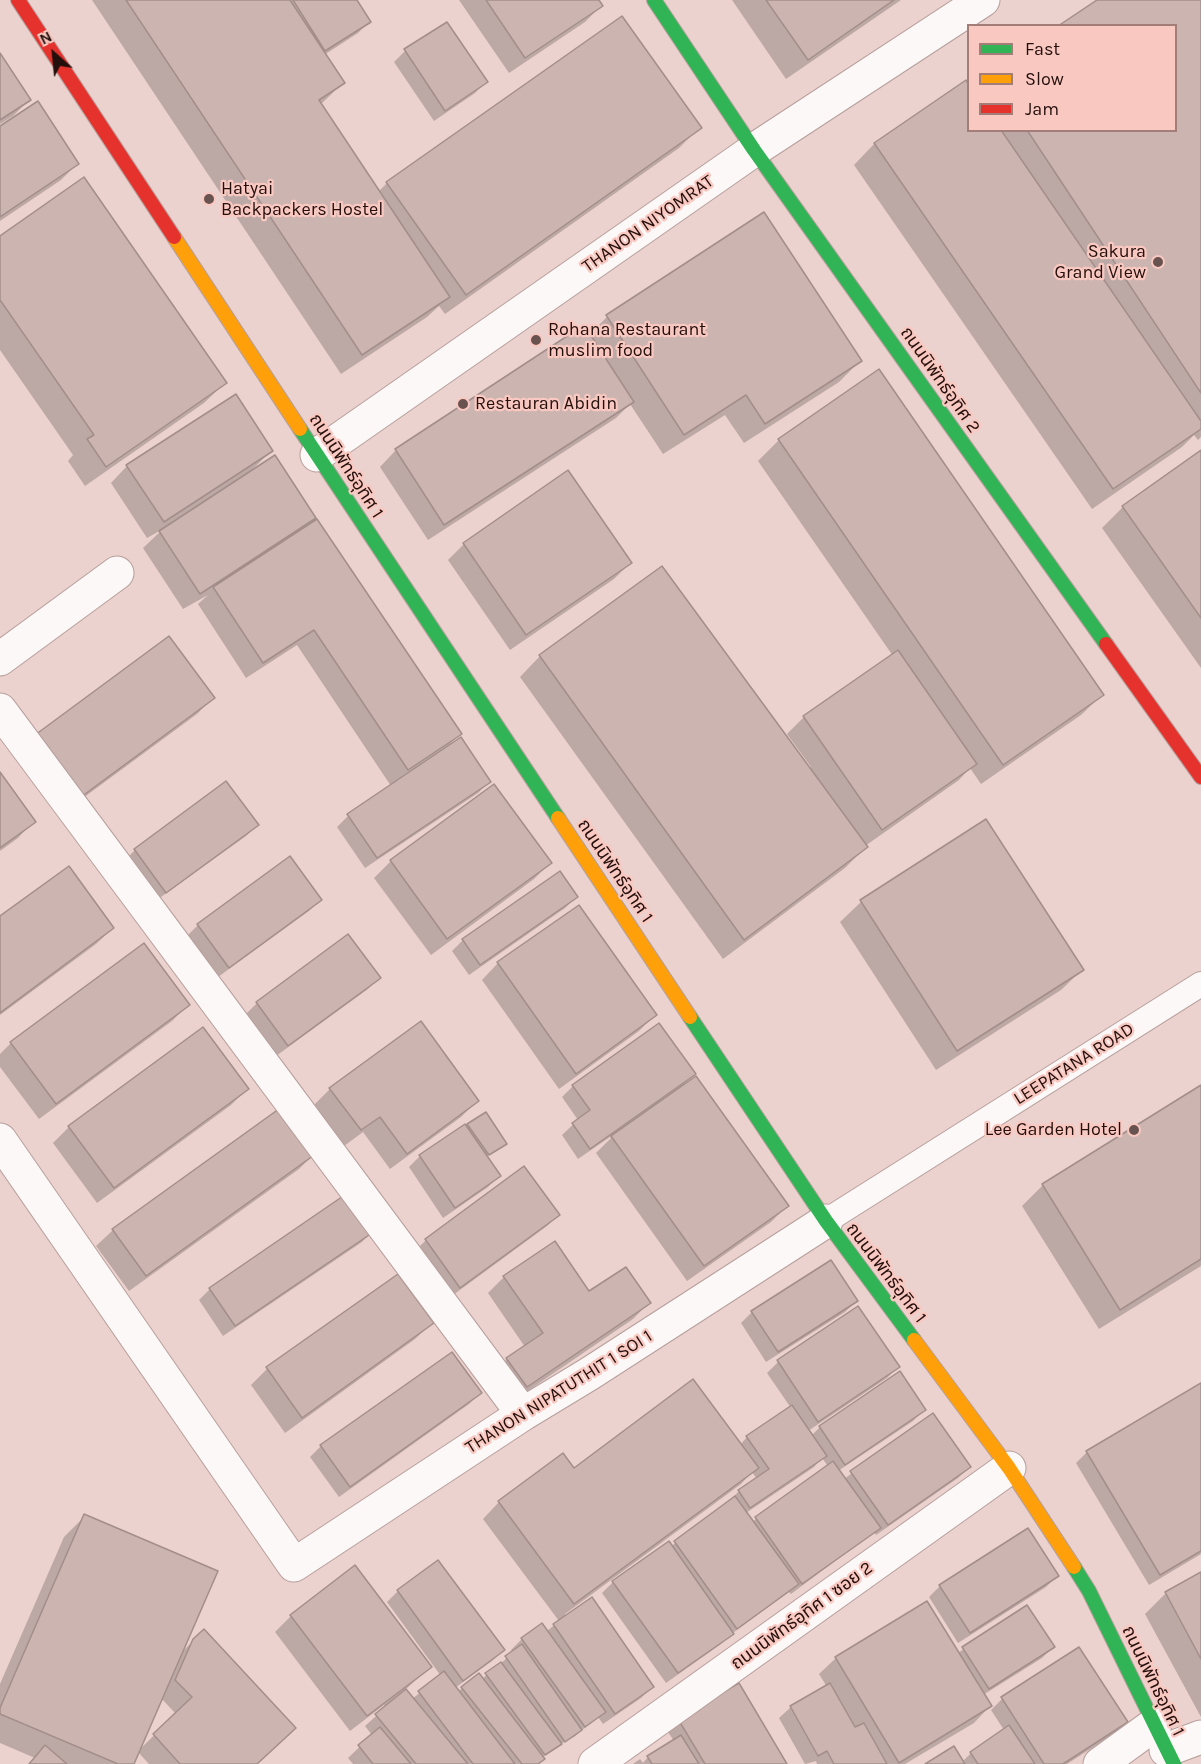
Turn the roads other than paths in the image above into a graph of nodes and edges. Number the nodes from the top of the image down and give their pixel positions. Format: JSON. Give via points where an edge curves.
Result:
{"nodes":[{"id":1,"x":18,"y":0,"type":"edge"},
{"id":2,"x":654,"y":0,"type":"edge"},
{"id":3,"x":983,"y":0,"type":"edge"},
{"id":4,"x":754,"y":150,"type":"junction"},
{"id":5,"x":317,"y":455,"type":"junction"},
{"id":6,"x":117,"y":573,"type":"dead end"},
{"id":7,"x":0,"y":659,"type":"edge"},
{"id":8,"x":0,"y":710,"type":"edge"},
{"id":9,"x":1201,"y":777,"type":"edge"},
{"id":10,"x":1201,"y":984,"type":"edge"},
{"id":11,"x":0,"y":1140,"type":"edge"},
{"id":12,"x":826,"y":1221,"type":"junction"},
{"id":13,"x":523,"y":1414,"type":"junction"},
{"id":14,"x":1009,"y":1468,"type":"junction"},
{"id":15,"x":1201,"y":1737,"type":"edge"},
{"id":16,"x":1165,"y":1746,"type":"edge"},
{"id":17,"x":595,"y":1764,"type":"edge"},
{"id":18,"x":1100,"y":1764,"type":"edge"}],
"edges":[{"from":1,"to":5,"type":"street","name":"ถนนนิพัทธ์อุทิศ 1"},
{"from":2,"to":4,"type":"street","name":"ถนนนิพัทธ์อุทิศ 2"},
{"from":3,"to":4,"type":"street","name":"THANON NIYOMRAT"},
{"from":4,"to":5,"type":"street","name":"THANON NIYOMRAT"},
{"from":4,"to":9,"type":"street","name":"ถนนนิพัทธ์อุทิศ 2"},
{"from":5,"to":12,"type":"street","name":"ถนนนิพัทธ์อุทิศ 1"},
{"from":6,"to":7,"type":"street"},
{"from":8,"to":13,"type":"street"},
{"from":10,"to":12,"type":"lane","name":"LEEPATANA ROAD"},
{"from":11,"to":13,"type":"street","name":"THANON NIPATUTHIT 1 SOI 1","via":[[294,1564]]},
{"from":12,"to":13,"type":"street","name":"THANON NIPATUTHIT 1 SOI 1"},
{"from":12,"to":14,"type":"street","name":"ถนนนิพัทธ์อุทิศ 1"},
{"from":14,"to":16,"type":"street","name":"ถนนนิพัทธ์อุทิศ 1","via":[[1089,1591]]},
{"from":14,"to":17,"type":"street","name":"ถนนนิพัทธ์อุทิศ 1 ซอย 2"},
{"from":15,"to":16,"type":"street"},
{"from":16,"to":18,"type":"street"}]}
